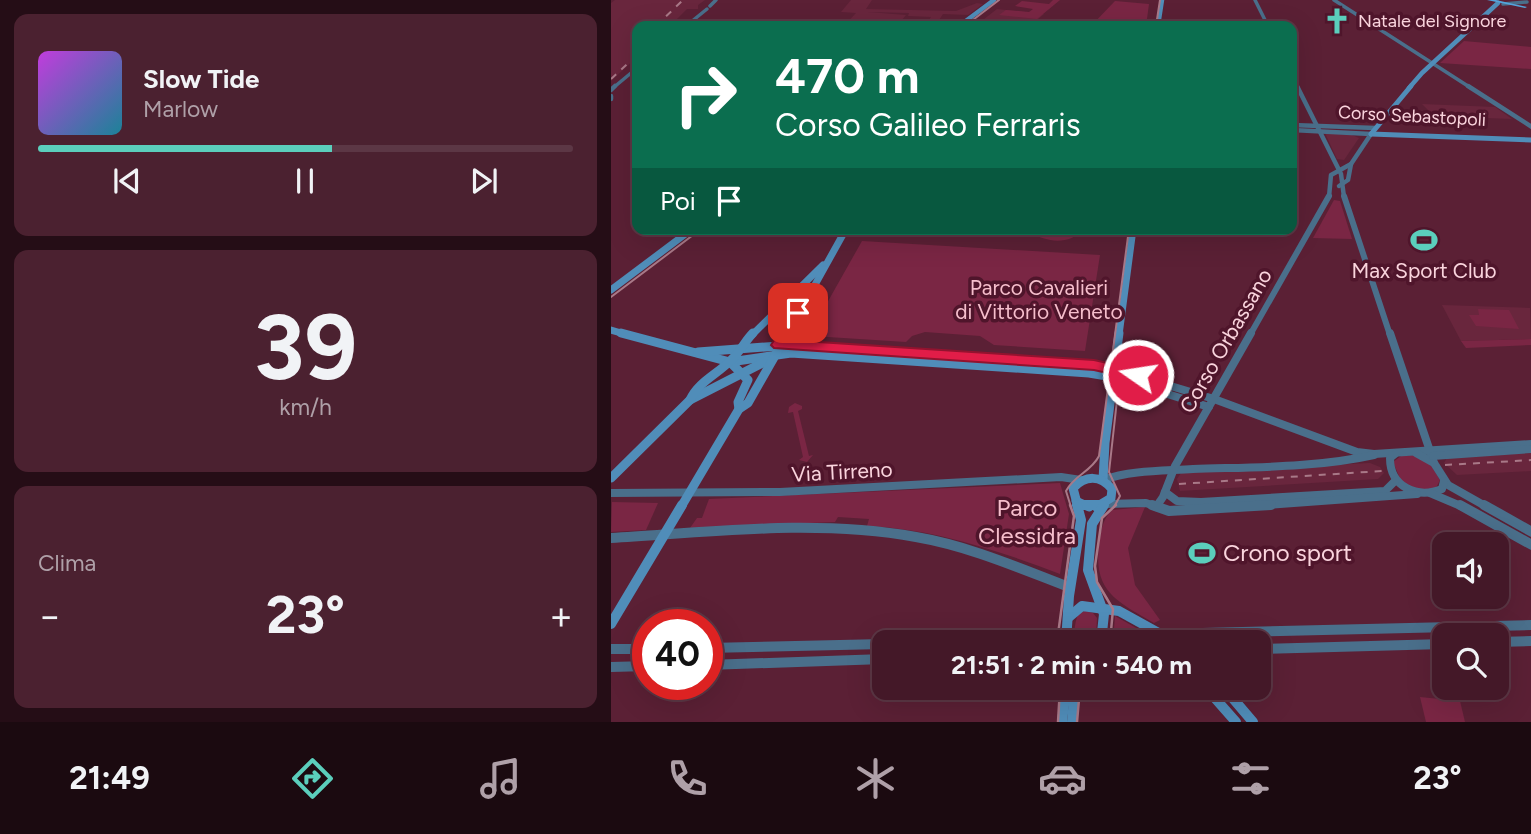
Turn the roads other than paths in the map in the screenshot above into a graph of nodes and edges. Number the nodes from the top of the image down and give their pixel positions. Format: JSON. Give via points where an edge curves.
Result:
{"nodes":[{"id":1,"x":714,"y":0,"type":"edge"},
{"id":2,"x":994,"y":0,"type":"edge"},
{"id":3,"x":1162,"y":0,"type":"edge"},
{"id":4,"x":1255,"y":0,"type":"edge"},
{"id":5,"x":1334,"y":0,"type":"edge"},
{"id":6,"x":1489,"y":0,"type":"edge"},
{"id":7,"x":1509,"y":0,"type":"edge"},
{"id":8,"x":1500,"y":2,"type":"edge"},
{"id":9,"x":1526,"y":3,"type":"edge"},
{"id":10,"x":1518,"y":4,"type":"junction"},
{"id":11,"x":1531,"y":9,"type":"edge"},
{"id":12,"x":690,"y":21,"type":"edge"},
{"id":13,"x":966,"y":21,"type":"edge"},
{"id":14,"x":1159,"y":21,"type":"edge"},
{"id":15,"x":1265,"y":21,"type":"edge"},
{"id":16,"x":1432,"y":63,"type":"junction"},
{"id":17,"x":632,"y":71,"type":"edge"},
{"id":18,"x":1297,"y":87,"type":"edge"},
{"id":19,"x":611,"y":93,"type":"edge"},
{"id":20,"x":1297,"y":126,"type":"edge"},
{"id":21,"x":1531,"y":127,"type":"edge"},
{"id":22,"x":1316,"y":129,"type":"junction"},
{"id":23,"x":1297,"y":130,"type":"edge"},
{"id":24,"x":1358,"y":130,"type":"junction"},
{"id":25,"x":1374,"y":131,"type":"junction"},
{"id":26,"x":1391,"y":132,"type":"junction"},
{"id":27,"x":1531,"y":138,"type":"edge"},
{"id":28,"x":1351,"y":164,"type":"junction"},
{"id":29,"x":1338,"y":170,"type":"junction"},
{"id":30,"x":1338,"y":184,"type":"junction"},
{"id":31,"x":683,"y":235,"type":"edge"},
{"id":32,"x":842,"y":235,"type":"edge"},
{"id":33,"x":1132,"y":235,"type":"edge"},
{"id":34,"x":825,"y":264,"type":"junction"},
{"id":35,"x":611,"y":290,"type":"edge"},
{"id":36,"x":611,"y":330,"type":"edge"},
{"id":37,"x":779,"y":345,"type":"junction"},
{"id":38,"x":740,"y":348,"type":"junction"},
{"id":39,"x":697,"y":352,"type":"junction"},
{"id":40,"x":775,"y":355,"type":"junction"},
{"id":41,"x":730,"y":362,"type":"junction"},
{"id":42,"x":742,"y":372,"type":"junction"},
{"id":43,"x":1114,"y":373,"type":"junction"},
{"id":44,"x":690,"y":400,"type":"junction"},
{"id":45,"x":1211,"y":403,"type":"junction"},
{"id":46,"x":739,"y":409,"type":"junction"},
{"id":47,"x":1425,"y":436,"type":"junction"},
{"id":48,"x":1531,"y":446,"type":"edge"},
{"id":49,"x":1416,"y":451,"type":"junction"},
{"id":50,"x":1399,"y":453,"type":"junction"},
{"id":51,"x":1374,"y":454,"type":"junction"},
{"id":52,"x":1432,"y":456,"type":"junction"},
{"id":53,"x":1104,"y":458,"type":"junction"},
{"id":54,"x":1172,"y":471,"type":"junction"},
{"id":55,"x":611,"y":478,"type":"edge"},
{"id":56,"x":1080,"y":479,"type":"junction"},
{"id":57,"x":1103,"y":480,"type":"junction"},
{"id":58,"x":1396,"y":480,"type":"junction"},
{"id":59,"x":1444,"y":481,"type":"junction"},
{"id":60,"x":611,"y":493,"type":"edge"},
{"id":61,"x":1430,"y":493,"type":"junction"},
{"id":62,"x":688,"y":494,"type":"junction"},
{"id":63,"x":1417,"y":494,"type":"junction"},
{"id":64,"x":1077,"y":501,"type":"junction"},
{"id":65,"x":1158,"y":501,"type":"junction"},
{"id":66,"x":1104,"y":505,"type":"junction"},
{"id":67,"x":1531,"y":532,"type":"edge"},
{"id":68,"x":665,"y":535,"type":"junction"},
{"id":69,"x":611,"y":538,"type":"edge"},
{"id":70,"x":1531,"y":545,"type":"edge"},
{"id":71,"x":1069,"y":587,"type":"junction"},
{"id":72,"x":1094,"y":591,"type":"junction"},
{"id":73,"x":1102,"y":609,"type":"junction"},
{"id":74,"x":1119,"y":611,"type":"junction"},
{"id":75,"x":1068,"y":620,"type":"junction"},
{"id":76,"x":611,"y":624,"type":"edge"},
{"id":77,"x":1531,"y":625,"type":"edge"},
{"id":78,"x":1067,"y":630,"type":"edge"},
{"id":79,"x":1103,"y":630,"type":"edge"},
{"id":80,"x":1155,"y":630,"type":"edge"},
{"id":81,"x":1271,"y":631,"type":"edge"},
{"id":82,"x":1531,"y":641,"type":"edge"},
{"id":83,"x":1509,"y":642,"type":"edge"},
{"id":84,"x":872,"y":643,"type":"edge"},
{"id":85,"x":1432,"y":644,"type":"edge"},
{"id":86,"x":723,"y":648,"type":"edge"},
{"id":87,"x":611,"y":649,"type":"edge"},
{"id":88,"x":632,"y":649,"type":"edge"},
{"id":89,"x":1271,"y":649,"type":"edge"},
{"id":90,"x":872,"y":659,"type":"edge"},
{"id":91,"x":723,"y":664,"type":"edge"},
{"id":92,"x":632,"y":666,"type":"edge"},
{"id":93,"x":611,"y":667,"type":"edge"},
{"id":94,"x":1065,"y":700,"type":"edge"},
{"id":95,"x":1074,"y":700,"type":"edge"},
{"id":96,"x":1216,"y":700,"type":"edge"},
{"id":97,"x":1234,"y":700,"type":"edge"},
{"id":98,"x":1062,"y":722,"type":"edge"},
{"id":99,"x":1072,"y":722,"type":"edge"},
{"id":100,"x":1236,"y":722,"type":"edge"},
{"id":101,"x":1253,"y":722,"type":"edge"}],
"edges":[{"from":1,"to":12,"type":"street"},
{"from":2,"to":13,"type":"main road"},
{"from":3,"to":14,"type":"main road"},
{"from":4,"to":15,"type":"street"},
{"from":5,"to":16,"type":"street"},
{"from":6,"to":8,"type":"main road"},
{"from":7,"to":10,"type":"main road"},
{"from":8,"to":9,"type":"main road"},
{"from":8,"to":10,"type":"street"},
{"from":8,"to":16,"type":"main road"},
{"from":9,"to":10,"type":"main road"},
{"from":9,"to":11,"type":"main road"},
{"from":16,"to":21,"type":"street"},
{"from":16,"to":25,"type":"main road"},
{"from":17,"to":19,"type":"street"},
{"from":18,"to":22,"type":"street"},
{"from":20,"to":22,"type":"street","name":"Corso Sebastopoli"},
{"from":22,"to":23,"type":"street","name":"Corso Sebastopoli"},
{"from":22,"to":24,"type":"street","name":"Corso Sebastopoli"},
{"from":22,"to":29,"type":"street"},
{"from":24,"to":25,"type":"street"},
{"from":24,"to":25,"type":"street","name":"Corso Sebastopoli"},
{"from":25,"to":26,"type":"main road","name":"Corso Sebastopoli"},
{"from":25,"to":26,"type":"main road"},
{"from":25,"to":28,"type":"street"},
{"from":26,"to":27,"type":"main road","name":"Corso Sebastopoli"},
{"from":28,"to":29,"type":"street"},
{"from":28,"to":30,"type":"street","via":[[1348,179]]},
{"from":29,"to":30,"type":"street"},
{"from":29,"to":30,"type":"street","via":[[1331,175]]},
{"from":30,"to":45,"type":"street","name":"Corso Orbassano"},
{"from":30,"to":47,"type":"street"},
{"from":31,"to":35,"type":"main road"},
{"from":32,"to":34,"type":"main road"},
{"from":33,"to":43,"type":"main road"},
{"from":34,"to":37,"type":"main road"},
{"from":34,"to":38,"type":"main road"},
{"from":36,"to":39,"type":"main road"},
{"from":37,"to":38,"type":"main road"},
{"from":37,"to":40,"type":"main road"},
{"from":37,"to":43,"type":"main road","via":[[1044,361]]},
{"from":38,"to":39,"type":"main road"},
{"from":38,"to":41,"type":"main road"},
{"from":39,"to":41,"type":"main road"},
{"from":40,"to":41,"type":"main road"},
{"from":40,"to":42,"type":"main road"},
{"from":40,"to":43,"type":"main road","via":[[791,352]]},
{"from":40,"to":46,"type":"main road","via":[[748,403]]},
{"from":41,"to":42,"type":"main road"},
{"from":41,"to":44,"type":"main road"},
{"from":42,"to":44,"type":"main road"},
{"from":42,"to":46,"type":"main road","via":[[748,382]]},
{"from":43,"to":45,"type":"street"},
{"from":43,"to":53,"type":"main road"},
{"from":44,"to":55,"type":"main road"},
{"from":45,"to":51,"type":"street"},
{"from":45,"to":54,"type":"street","name":"Corso Orbassano"},
{"from":46,"to":62,"type":"main road"},
{"from":47,"to":49,"type":"street"},
{"from":47,"to":52,"type":"street"},
{"from":48,"to":52,"type":"street"},
{"from":49,"to":50,"type":"street"},
{"from":49,"to":52,"type":"street"},
{"from":49,"to":52,"type":"street"},
{"from":50,"to":51,"type":"street"},
{"from":50,"to":58,"type":"street","via":[[1389,460]]},
{"from":51,"to":54,"type":"street","via":[[1337,463]]},
{"from":52,"to":59,"type":"street"},
{"from":53,"to":56,"type":"main road","via":[[1096,470]]},
{"from":53,"to":57,"type":"main road"},
{"from":54,"to":57,"type":"street"},
{"from":54,"to":65,"type":"street","name":"Corso Orbassano"},
{"from":56,"to":57,"type":"main road"},
{"from":56,"to":62,"type":"street","name":"Via Tirreno"},
{"from":56,"to":64,"type":"main road","via":[[1073,492]]},
{"from":57,"to":66,"type":"main road","via":[[1112,492]]},
{"from":58,"to":63,"type":"street"},
{"from":58,"to":65,"type":"street","via":[[1385,491]]},
{"from":59,"to":61,"type":"street","via":[[1442,489]]},
{"from":59,"to":67,"type":"street"},
{"from":60,"to":62,"type":"street","name":"Via Tirreno"},
{"from":61,"to":63,"type":"street"},
{"from":61,"to":70,"type":"street"},
{"from":62,"to":68,"type":"main road"},
{"from":63,"to":65,"type":"street","via":[[1169,511]]},
{"from":64,"to":66,"type":"main road","via":[[1088,507]]},
{"from":64,"to":71,"type":"main road","via":[[1081,518]]},
{"from":65,"to":66,"type":"street"},
{"from":66,"to":72,"type":"main road","via":[[1092,524],[1088,574]]},
{"from":68,"to":69,"type":"street"},
{"from":68,"to":71,"type":"street","via":[[814,527],[895,533],[974,551]]},
{"from":68,"to":76,"type":"main road"},
{"from":71,"to":75,"type":"main road"},
{"from":72,"to":73,"type":"main road"},
{"from":72,"to":74,"type":"main road"},
{"from":73,"to":74,"type":"main road"},
{"from":73,"to":75,"type":"main road","via":[[1082,606]]},
{"from":73,"to":79,"type":"main road"},
{"from":74,"to":80,"type":"main road"},
{"from":75,"to":78,"type":"main road"},
{"from":77,"to":81,"type":"street"},
{"from":82,"to":83,"type":"street"},
{"from":84,"to":86,"type":"street"},
{"from":85,"to":89,"type":"street"},
{"from":87,"to":88,"type":"street"},
{"from":90,"to":91,"type":"street"},
{"from":92,"to":93,"type":"street"},
{"from":94,"to":98,"type":"main road"},
{"from":95,"to":99,"type":"main road"},
{"from":96,"to":100,"type":"main road"},
{"from":97,"to":101,"type":"main road"}]}
